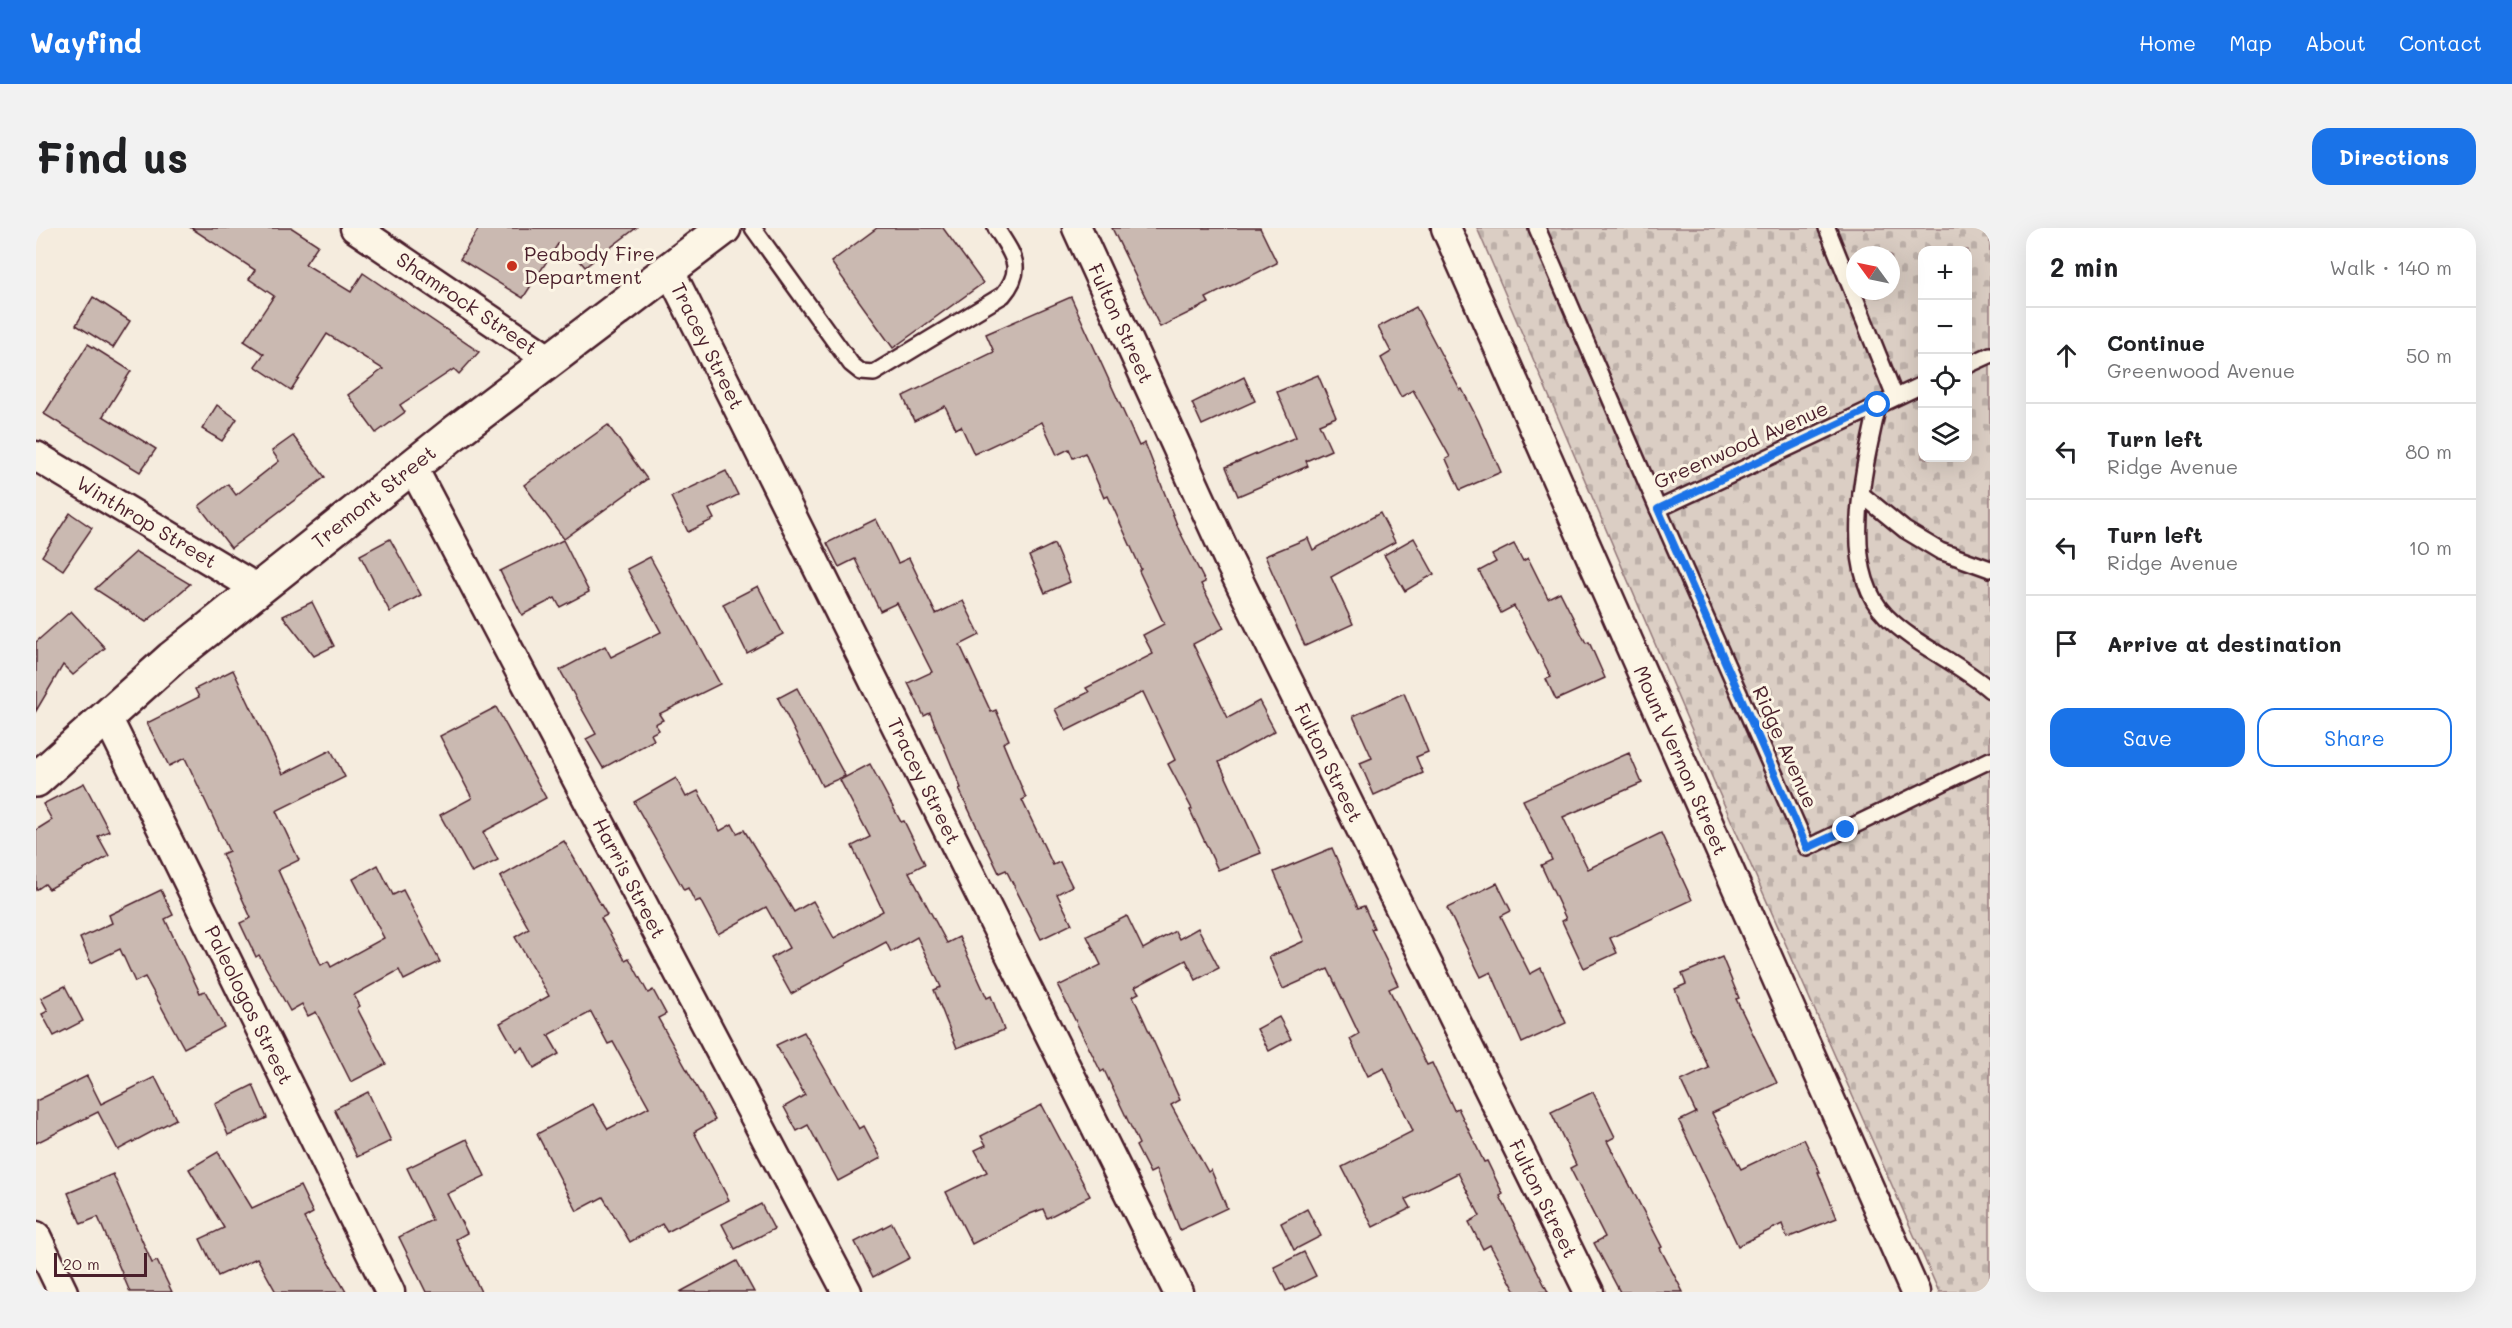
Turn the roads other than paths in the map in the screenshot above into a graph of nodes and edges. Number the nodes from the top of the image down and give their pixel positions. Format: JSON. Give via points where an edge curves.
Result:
{"nodes":[{"id":1,"x":355,"y":228,"type":"edge"},
{"id":2,"x":724,"y":228,"type":"edge"},
{"id":3,"x":753,"y":228,"type":"edge"},
{"id":4,"x":996,"y":228,"type":"edge"},
{"id":5,"x":1077,"y":228,"type":"edge"},
{"id":6,"x":1446,"y":228,"type":"edge"},
{"id":7,"x":1537,"y":228,"type":"edge"},
{"id":8,"x":1827,"y":228,"type":"edge"},
{"id":9,"x":669,"y":269,"type":"junction"},
{"id":10,"x":1990,"y":355,"type":"edge"},
{"id":11,"x":550,"y":360,"type":"junction"},
{"id":12,"x":1972,"y":363,"type":"edge"},
{"id":13,"x":1918,"y":387,"type":"edge"},
{"id":14,"x":1895,"y":397,"type":"junction"},
{"id":15,"x":1878,"y":405,"type":"junction"},
{"id":16,"x":36,"y":456,"type":"edge"},
{"id":17,"x":412,"y":466,"type":"junction"},
{"id":18,"x":1861,"y":494,"type":"junction"},
{"id":19,"x":1658,"y":509,"type":"junction"},
{"id":20,"x":1990,"y":569,"type":"edge"},
{"id":21,"x":258,"y":589,"type":"junction"},
{"id":22,"x":1990,"y":690,"type":"edge"},
{"id":23,"x":107,"y":717,"type":"junction"},
{"id":24,"x":1990,"y":760,"type":"edge"},
{"id":25,"x":36,"y":780,"type":"edge"},
{"id":26,"x":36,"y":1236,"type":"edge"},
{"id":27,"x":63,"y":1292,"type":"edge"},
{"id":28,"x":390,"y":1292,"type":"edge"},
{"id":29,"x":847,"y":1292,"type":"edge"},
{"id":30,"x":1178,"y":1292,"type":"edge"},
{"id":31,"x":1588,"y":1292,"type":"edge"},
{"id":32,"x":1915,"y":1292,"type":"edge"}],
"edges":[{"from":1,"to":11,"type":"street","name":"Shamrock Street"},
{"from":2,"to":9,"type":"street","name":"Tremont Street"},
{"from":3,"to":4,"type":"lane","via":[[851,364],[861,372],[874,373],[1008,290],[1016,273],[1014,258]]},
{"from":5,"to":31,"type":"street","name":"Fulton Street","via":[[1229,561]]},
{"from":6,"to":32,"type":"street","name":"Mount Vernon Street"},
{"from":7,"to":19,"type":"lane","name":"Greenwood Avenue"},
{"from":8,"to":14,"type":"lane"},
{"from":9,"to":11,"type":"street","name":"Tremont Street"},
{"from":9,"to":30,"type":"street","name":"Tracey Street"},
{"from":10,"to":12,"type":"lane"},
{"from":11,"to":17,"type":"street","name":"Tremont Street"},
{"from":13,"to":14,"type":"lane","name":"Greenwood Avenue"},
{"from":14,"to":15,"type":"lane","name":"Greenwood Avenue"},
{"from":15,"to":18,"type":"lane"},
{"from":15,"to":19,"type":"lane","name":"Greenwood Avenue"},
{"from":16,"to":21,"type":"street","name":"Winthrop Street"},
{"from":17,"to":21,"type":"street","name":"Tremont Street"},
{"from":17,"to":29,"type":"street","name":"Harris Street"},
{"from":18,"to":20,"type":"lane","via":[[1905,530],[1940,550]]},
{"from":18,"to":22,"type":"lane","via":[[1859,540],[1872,598],[1886,616],[1913,638]]},
{"from":19,"to":24,"type":"lane","name":"Ridge Avenue","via":[[1807,848]]},
{"from":21,"to":23,"type":"street","name":"Tremont Street"},
{"from":23,"to":25,"type":"street","name":"Tremont Street"},
{"from":23,"to":28,"type":"street","name":"Paleologos Street"},
{"from":26,"to":27,"type":"street"}]}
